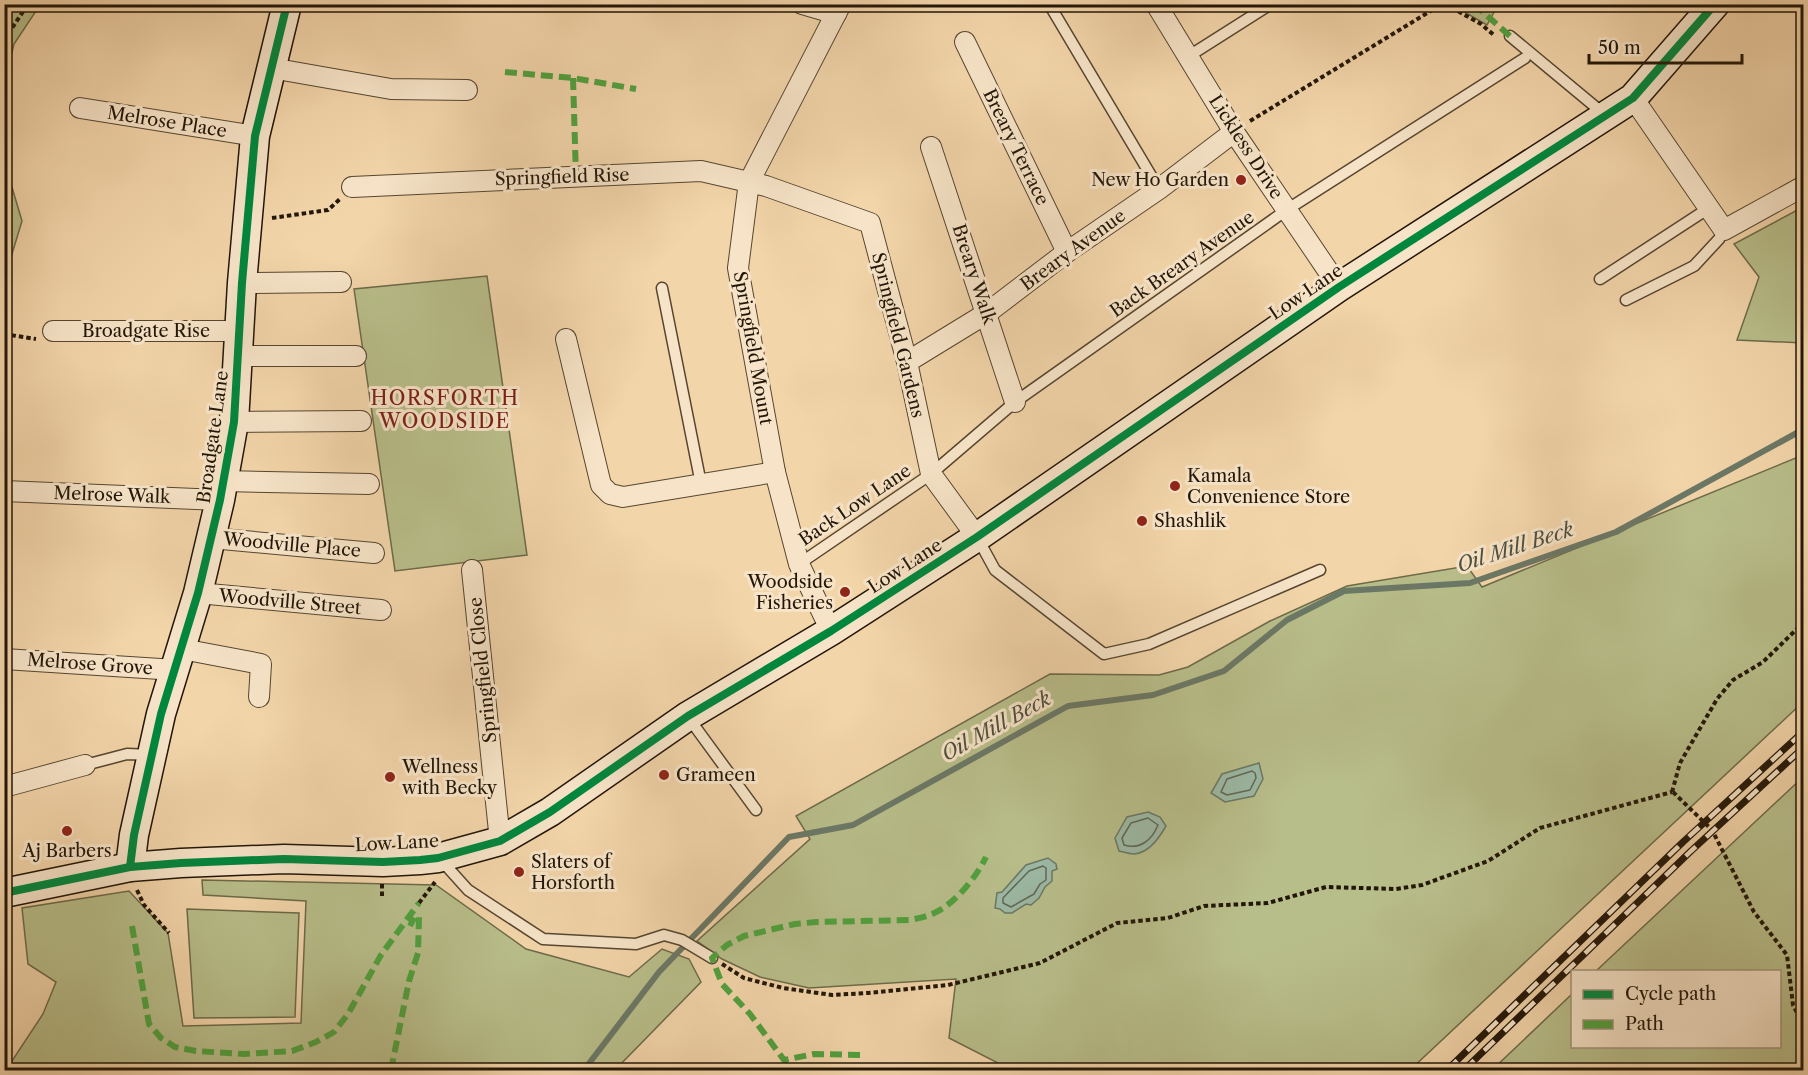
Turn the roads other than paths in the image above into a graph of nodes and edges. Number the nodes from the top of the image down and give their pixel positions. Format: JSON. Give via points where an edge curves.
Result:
{"nodes":[{"id":1,"x":286,"y":4,"type":"edge"},
{"id":2,"x":802,"y":4,"type":"edge"},
{"id":3,"x":1049,"y":4,"type":"edge"},
{"id":4,"x":1156,"y":4,"type":"edge"},
{"id":5,"x":1271,"y":4,"type":"edge"},
{"id":6,"x":1715,"y":4,"type":"edge"},
{"id":7,"x":838,"y":9,"type":"edge"},
{"id":8,"x":1510,"y":36,"type":"dead end"},
{"id":9,"x":964,"y":42,"type":"dead end"},
{"id":10,"x":1189,"y":56,"type":"junction"},
{"id":11,"x":1525,"y":58,"type":"dead end"},
{"id":12,"x":271,"y":68,"type":"junction"},
{"id":13,"x":467,"y":90,"type":"dead end"},
{"id":14,"x":1633,"y":99,"type":"junction"},
{"id":15,"x":80,"y":108,"type":"dead end"},
{"id":16,"x":1607,"y":116,"type":"junction"},
{"id":17,"x":1234,"y":132,"type":"junction"},
{"id":18,"x":255,"y":136,"type":"junction"},
{"id":19,"x":931,"y":147,"type":"dead end"},
{"id":20,"x":749,"y":182,"type":"junction"},
{"id":21,"x":1803,"y":186,"type":"edge"},
{"id":22,"x":352,"y":187,"type":"road end"},
{"id":23,"x":770,"y":188,"type":"joint"},
{"id":24,"x":1158,"y":189,"type":"junction"},
{"id":25,"x":1709,"y":208,"type":"junction"},
{"id":26,"x":1288,"y":209,"type":"junction"},
{"id":27,"x":1724,"y":230,"type":"junction"},
{"id":28,"x":1067,"y":252,"type":"junction"},
{"id":29,"x":1600,"y":279,"type":"dead end"},
{"id":30,"x":341,"y":282,"type":"dead end"},
{"id":31,"x":242,"y":283,"type":"junction"},
{"id":32,"x":1339,"y":287,"type":"junction"},
{"id":33,"x":662,"y":288,"type":"dead end"},
{"id":34,"x":1626,"y":300,"type":"dead end"},
{"id":35,"x":987,"y":313,"type":"junction"},
{"id":36,"x":53,"y":331,"type":"road end"},
{"id":37,"x":566,"y":339,"type":"dead end"},
{"id":38,"x":239,"y":343,"type":"junction"},
{"id":39,"x":356,"y":356,"type":"dead end"},
{"id":40,"x":907,"y":362,"type":"junction"},
{"id":41,"x":1015,"y":402,"type":"junction"},
{"id":42,"x":361,"y":421,"type":"dead end"},
{"id":43,"x":234,"y":422,"type":"junction"},
{"id":44,"x":775,"y":472,"type":"junction"},
{"id":45,"x":931,"y":474,"type":"junction"},
{"id":46,"x":369,"y":484,"type":"dead end"},
{"id":47,"x":701,"y":484,"type":"junction"},
{"id":48,"x":222,"y":490,"type":"junction"},
{"id":49,"x":4,"y":491,"type":"edge"},
{"id":50,"x":976,"y":537,"type":"junction"},
{"id":51,"x":211,"y":538,"type":"junction"},
{"id":52,"x":374,"y":553,"type":"dead end"},
{"id":53,"x":799,"y":564,"type":"junction"},
{"id":54,"x":472,"y":570,"type":"dead end"},
{"id":55,"x":1320,"y":570,"type":"dead end"},
{"id":56,"x":198,"y":593,"type":"junction"},
{"id":57,"x":381,"y":610,"type":"dead end"},
{"id":58,"x":831,"y":631,"type":"junction"},
{"id":59,"x":4,"y":659,"type":"edge"},
{"id":60,"x":179,"y":659,"type":"junction"},
{"id":61,"x":259,"y":697,"type":"dead end"},
{"id":62,"x":688,"y":716,"type":"junction"},
{"id":63,"x":152,"y":755,"type":"junction"},
{"id":64,"x":85,"y":765,"type":"joint"},
{"id":65,"x":4,"y":787,"type":"edge"},
{"id":66,"x":756,"y":810,"type":"dead end"},
{"id":67,"x":500,"y":841,"type":"junction"},
{"id":68,"x":130,"y":867,"type":"junction"},
{"id":69,"x":438,"y":868,"type":"junction"},
{"id":70,"x":4,"y":893,"type":"edge"},
{"id":71,"x":712,"y":958,"type":"road end"}],
"edges":[{"from":1,"to":12,"type":"street","name":"Broadgate Lane"},
{"from":2,"to":7,"type":"street"},
{"from":3,"to":24,"type":"lane"},
{"from":4,"to":10,"type":"street","name":"Lickless Drive"},
{"from":5,"to":10,"type":"lane"},
{"from":6,"to":14,"type":"street","name":"Low Lane"},
{"from":7,"to":20,"type":"street","name":"Springfield Mount"},
{"from":8,"to":16,"type":"lane"},
{"from":9,"to":28,"type":"street","name":"Breary Terrace"},
{"from":10,"to":17,"type":"street","name":"Lickless Drive"},
{"from":11,"to":26,"type":"lane","name":"Back Breary Avenue"},
{"from":12,"to":13,"type":"street","via":[[391,89]]},
{"from":12,"to":18,"type":"street","name":"Broadgate Lane"},
{"from":14,"to":16,"type":"street","name":"Low Lane"},
{"from":14,"to":25,"type":"street"},
{"from":15,"to":18,"type":"street","name":"Melrose Place"},
{"from":16,"to":32,"type":"street","name":"Low Lane"},
{"from":17,"to":24,"type":"street","name":"Breary Avenue"},
{"from":17,"to":26,"type":"street","name":"Lickless Drive"},
{"from":18,"to":31,"type":"street","name":"Broadgate Lane"},
{"from":19,"to":35,"type":"street","name":"Breary Walk"},
{"from":20,"to":22,"type":"street","name":"Springfield Rise","via":[[701,171]]},
{"from":20,"to":23,"type":"street","name":"Springfield Rise"},
{"from":20,"to":44,"type":"street","name":"Springfield Mount","via":[[738,268]]},
{"from":21,"to":27,"type":"street"},
{"from":23,"to":40,"type":"street","name":"Springfield Gardens","via":[[870,223]]},
{"from":24,"to":28,"type":"street","name":"Breary Avenue"},
{"from":25,"to":27,"type":"street"},
{"from":25,"to":29,"type":"lane"},
{"from":26,"to":32,"type":"street","name":"Lickless Drive"},
{"from":26,"to":41,"type":"lane","name":"Back Breary Avenue"},
{"from":27,"to":34,"type":"lane","via":[[1694,266]]},
{"from":28,"to":35,"type":"street","name":"Breary Avenue"},
{"from":30,"to":31,"type":"street"},
{"from":31,"to":38,"type":"street","name":"Broadgate Lane"},
{"from":32,"to":50,"type":"street","name":"Low Lane"},
{"from":33,"to":47,"type":"lane"},
{"from":35,"to":40,"type":"street","name":"Breary Avenue"},
{"from":35,"to":41,"type":"street","name":"Breary Walk"},
{"from":36,"to":38,"type":"street","name":"Broadgate Rise"},
{"from":37,"to":47,"type":"street","via":[[601,485],[610,494],[623,497]]},
{"from":38,"to":39,"type":"street","name":"Broadgate Rise"},
{"from":38,"to":43,"type":"street","name":"Broadgate Lane"},
{"from":40,"to":45,"type":"street","name":"Springfield Gardens"},
{"from":41,"to":45,"type":"lane","name":"Back Breary Avenue"},
{"from":42,"to":43,"type":"street"},
{"from":43,"to":48,"type":"street","name":"Broadgate Lane"},
{"from":44,"to":47,"type":"street"},
{"from":44,"to":53,"type":"street","name":"Springfield Mount"},
{"from":45,"to":50,"type":"street","name":"Springfield Gardens"},
{"from":45,"to":53,"type":"lane","name":"Back Low Lane"},
{"from":46,"to":48,"type":"street","name":"Melrose Walk"},
{"from":48,"to":49,"type":"street","name":"Melrose Walk"},
{"from":48,"to":51,"type":"street","name":"Broadgate Lane"},
{"from":50,"to":55,"type":"lane","via":[[995,570],[1104,654],[1149,644]]},
{"from":50,"to":58,"type":"street","name":"Low Lane"},
{"from":51,"to":52,"type":"street","name":"Woodville Place"},
{"from":51,"to":56,"type":"street","name":"Broadgate Lane"},
{"from":53,"to":58,"type":"street","name":"Springfield Mount"},
{"from":54,"to":67,"type":"street","name":"Springfield Close"},
{"from":56,"to":57,"type":"street","name":"Woodville Street"},
{"from":56,"to":60,"type":"street","name":"Broadgate Lane"},
{"from":58,"to":62,"type":"street","name":"Low Lane"},
{"from":59,"to":60,"type":"street","name":"Melrose Grove"},
{"from":60,"to":61,"type":"street","name":"Melrose Grove","via":[[261,664]]},
{"from":60,"to":63,"type":"street","name":"Broadgate Lane"},
{"from":62,"to":66,"type":"lane"},
{"from":62,"to":67,"type":"street","name":"Low Lane","via":[[550,812]]},
{"from":63,"to":64,"type":"lane","via":[[127,754]]},
{"from":63,"to":68,"type":"street","name":"Broadgate Lane"},
{"from":64,"to":65,"type":"street"},
{"from":67,"to":69,"type":"street","name":"Low Lane"},
{"from":68,"to":69,"type":"street","name":"Low Lane","via":[[284,859],[383,861]]},
{"from":68,"to":70,"type":"street","name":"Low Lane"},
{"from":69,"to":71,"type":"lane","via":[[543,939],[636,944],[664,935],[682,940]]}]}
